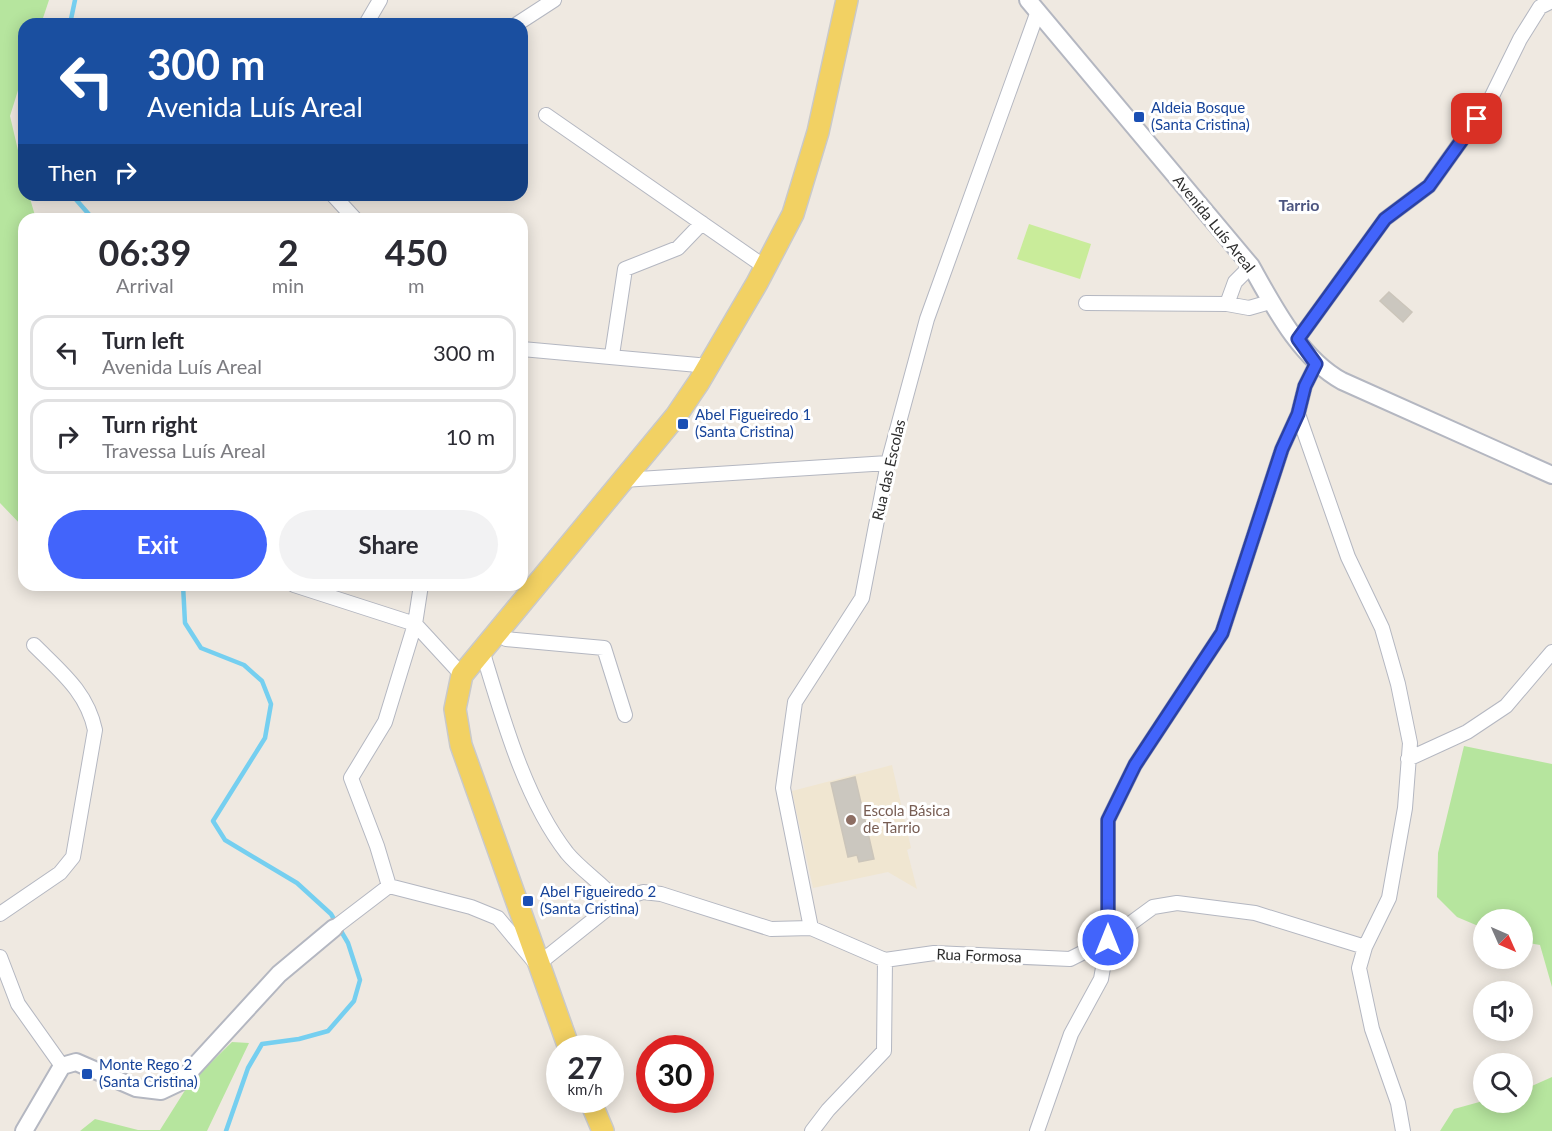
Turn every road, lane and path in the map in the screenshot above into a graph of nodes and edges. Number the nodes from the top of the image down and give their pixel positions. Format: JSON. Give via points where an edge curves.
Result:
{"nodes":[{"id":1,"x":380,"y":0,"type":"edge"},
{"id":2,"x":554,"y":0,"type":"edge"},
{"id":3,"x":847,"y":0,"type":"edge"},
{"id":4,"x":1552,"y":1,"type":"edge"},
{"id":5,"x":1033,"y":6,"type":"edge"},
{"id":6,"x":370,"y":18,"type":"edge"},
{"id":7,"x":526,"y":18,"type":"edge"},
{"id":8,"x":546,"y":115,"type":"dead end"},
{"id":9,"x":338,"y":201,"type":"edge"},
{"id":10,"x":350,"y":213,"type":"edge"},
{"id":11,"x":702,"y":223,"type":"junction"},
{"id":12,"x":1251,"y":266,"type":"junction"},
{"id":13,"x":765,"y":267,"type":"junction"},
{"id":14,"x":1270,"y":302,"type":"junction"},
{"id":15,"x":1086,"y":303,"type":"dead end"},
{"id":16,"x":1227,"y":304,"type":"junction"},
{"id":17,"x":1298,"y":339,"type":"junction"},
{"id":18,"x":528,"y":349,"type":"edge"},
{"id":19,"x":612,"y":356,"type":"junction"},
{"id":20,"x":1316,"y":364,"type":"junction"},
{"id":21,"x":709,"y":366,"type":"junction"},
{"id":22,"x":1298,"y":414,"type":"junction"},
{"id":23,"x":888,"y":463,"type":"junction"},
{"id":24,"x":1552,"y":475,"type":"edge"},
{"id":25,"x":623,"y":480,"type":"junction"},
{"id":26,"x":313,"y":591,"type":"edge"},
{"id":27,"x":421,"y":591,"type":"edge"},
{"id":28,"x":415,"y":624,"type":"junction"},
{"id":29,"x":497,"y":631,"type":"junction"},
{"id":30,"x":34,"y":645,"type":"dead end"},
{"id":31,"x":482,"y":650,"type":"junction"},
{"id":32,"x":1552,"y":652,"type":"edge"},
{"id":33,"x":462,"y":675,"type":"junction"},
{"id":34,"x":625,"y":715,"type":"dead end"},
{"id":35,"x":1408,"y":759,"type":"junction"},
{"id":36,"x":389,"y":886,"type":"junction"},
{"id":37,"x":616,"y":901,"type":"junction"},
{"id":38,"x":0,"y":914,"type":"edge"},
{"id":39,"x":339,"y":924,"type":"joint"},
{"id":40,"x":811,"y":928,"type":"junction"},
{"id":41,"x":1108,"y":940,"type":"junction"},
{"id":42,"x":1365,"y":947,"type":"junction"},
{"id":43,"x":0,"y":957,"type":"edge"},
{"id":44,"x":885,"y":960,"type":"junction"},
{"id":45,"x":537,"y":965,"type":"junction"},
{"id":46,"x":564,"y":1035,"type":"edge"},
{"id":47,"x":62,"y":1066,"type":"junction"},
{"id":48,"x":595,"y":1113,"type":"edge"},
{"id":49,"x":24,"y":1131,"type":"edge"},
{"id":50,"x":603,"y":1131,"type":"edge"},
{"id":51,"x":812,"y":1131,"type":"edge"},
{"id":52,"x":1037,"y":1131,"type":"edge"},
{"id":53,"x":1402,"y":1131,"type":"edge"}],
"edges":[{"from":1,"to":6,"type":"street"},
{"from":2,"to":7,"type":"street"},
{"from":3,"to":13,"type":"main road","via":[[815,142],[793,214]]},
{"from":4,"to":17,"type":"street","via":[[1540,8],[1489,102],[1429,186],[1385,219]]},
{"from":5,"to":12,"type":"street","name":"Avenida Luís Areal"},
{"from":5,"to":23,"type":"street","name":"Rua das Escolas","via":[[927,319]]},
{"from":8,"to":11,"type":"street"},
{"from":9,"to":10,"type":"street"},
{"from":11,"to":13,"type":"street"},
{"from":11,"to":19,"type":"street","via":[[678,248],[624,269]]},
{"from":12,"to":14,"type":"street","name":"Avenida Luís Areal"},
{"from":12,"to":16,"type":"street","via":[[1234,282]]},
{"from":13,"to":21,"type":"main road"},
{"from":14,"to":16,"type":"street","via":[[1249,308]]},
{"from":14,"to":17,"type":"street","name":"Avenida Luís Areal"},
{"from":15,"to":16,"type":"street"},
{"from":17,"to":20,"type":"street","name":"Avenida Luís Areal"},
{"from":18,"to":19,"type":"street"},
{"from":19,"to":21,"type":"street"},
{"from":20,"to":22,"type":"street"},
{"from":20,"to":24,"type":"street","name":"Avenida Luís Areal","via":[[1342,381]]},
{"from":21,"to":25,"type":"main road","via":[[676,416]]},
{"from":22,"to":35,"type":"street","via":[[1348,557],[1382,628],[1410,743]]},
{"from":22,"to":41,"type":"street","via":[[1282,449],[1222,633],[1135,765],[1108,820]]},
{"from":23,"to":25,"type":"street"},
{"from":23,"to":40,"type":"street","name":"Rua das Escolas","via":[[862,598],[795,702],[783,788]]},
{"from":25,"to":29,"type":"main road"},
{"from":26,"to":28,"type":"street"},
{"from":27,"to":28,"type":"street"},
{"from":28,"to":33,"type":"street"},
{"from":28,"to":36,"type":"street","via":[[385,722],[351,778]]},
{"from":29,"to":31,"type":"main road"},
{"from":29,"to":34,"type":"street","via":[[506,639],[604,648]]},
{"from":30,"to":38,"type":"street","via":[[77,687],[90,709],[95,730],[73,857],[60,873]]},
{"from":31,"to":33,"type":"main road"},
{"from":31,"to":37,"type":"street","via":[[510,740],[536,801],[568,853]]},
{"from":32,"to":35,"type":"street","via":[[1506,706],[1467,732]]},
{"from":33,"to":45,"type":"main road","via":[[456,709],[461,745]]},
{"from":35,"to":42,"type":"street","via":[[1405,808],[1389,898]]},
{"from":36,"to":39,"type":"street"},
{"from":36,"to":45,"type":"street","via":[[498,918]]},
{"from":37,"to":40,"type":"street","via":[[643,892],[661,894],[771,929]]},
{"from":37,"to":45,"type":"street"},
{"from":39,"to":47,"type":"street","via":[[279,974],[180,1082],[162,1091],[136,1088],[76,1062]]},
{"from":40,"to":44,"type":"street"},
{"from":41,"to":42,"type":"street","name":"Rua Formosa","via":[[1153,907],[1177,903],[1255,913]]},
{"from":41,"to":44,"type":"street","name":"Rua Formosa","via":[[1070,959],[934,953]]},
{"from":41,"to":52,"type":"street","via":[[1101,978],[1071,1034]]},
{"from":42,"to":53,"type":"street","via":[[1359,968],[1372,1029],[1398,1103]]},
{"from":43,"to":47,"type":"street","via":[[18,1004]]},
{"from":44,"to":51,"type":"street","via":[[884,1051]]},
{"from":45,"to":46,"type":"main road"},
{"from":47,"to":49,"type":"street"},
{"from":48,"to":50,"type":"main road"}]}
